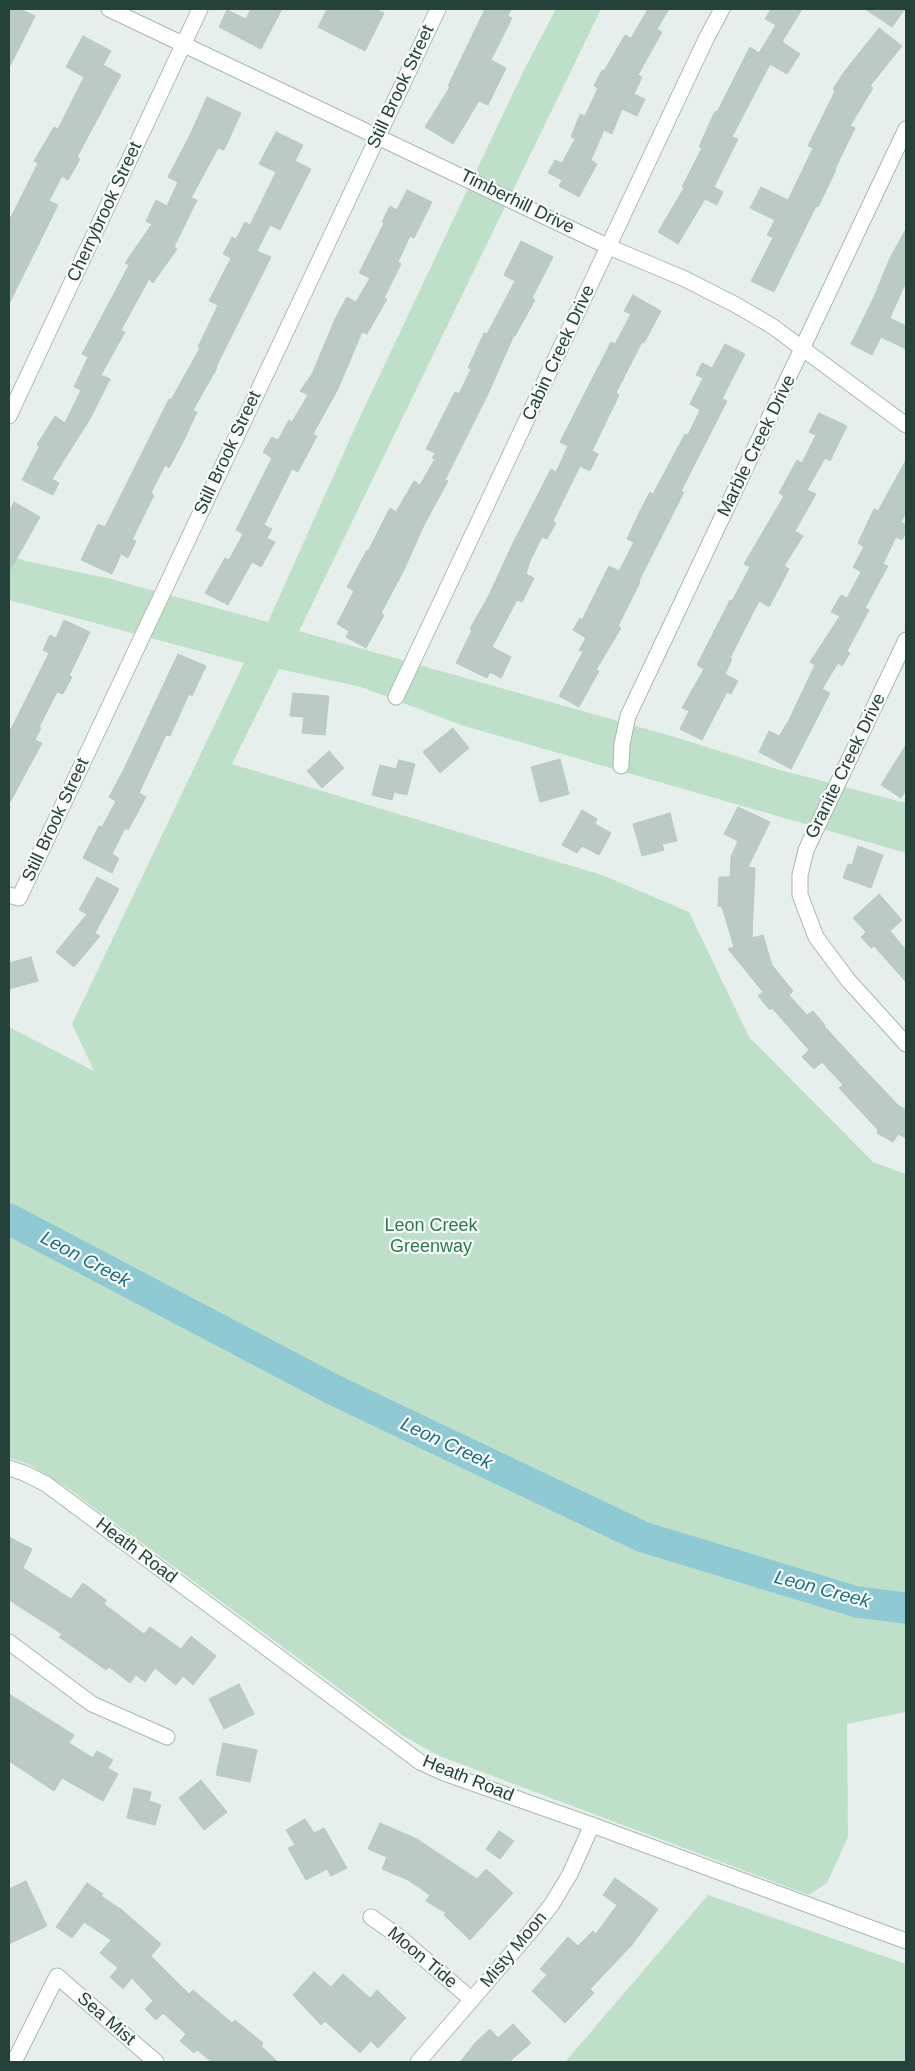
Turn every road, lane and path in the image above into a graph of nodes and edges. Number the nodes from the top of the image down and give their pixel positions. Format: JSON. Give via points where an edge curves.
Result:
{"nodes":[{"id":1,"x":109,"y":9,"type":"edge"},
{"id":2,"x":200,"y":9,"type":"edge"},
{"id":3,"x":438,"y":9,"type":"edge"},
{"id":4,"x":722,"y":9,"type":"edge"},
{"id":5,"x":184,"y":44,"type":"junction"},
{"id":6,"x":906,"y":129,"type":"edge"},
{"id":7,"x":378,"y":136,"type":"junction"},
{"id":8,"x":609,"y":246,"type":"junction"},
{"id":9,"x":803,"y":350,"type":"junction"},
{"id":10,"x":9,"y":416,"type":"edge"},
{"id":11,"x":906,"y":426,"type":"edge"},
{"id":12,"x":906,"y":640,"type":"edge"},
{"id":13,"x":396,"y":697,"type":"dead end"},
{"id":14,"x":621,"y":766,"type":"dead end"},
{"id":15,"x":14,"y":897,"type":"edge"},
{"id":16,"x":906,"y":1044,"type":"edge"},
{"id":17,"x":9,"y":1468,"type":"edge"},
{"id":18,"x":9,"y":1642,"type":"edge"},
{"id":19,"x":167,"y":1738,"type":"dead end"},
{"id":20,"x":592,"y":1825,"type":"junction"},
{"id":21,"x":371,"y":1917,"type":"dead end"},
{"id":22,"x":906,"y":1941,"type":"edge"},
{"id":23,"x":472,"y":2000,"type":"junction"},
{"id":24,"x":14,"y":2062,"type":"edge"},
{"id":25,"x":156,"y":2062,"type":"edge"},
{"id":26,"x":418,"y":2062,"type":"edge"}],
"edges":[{"from":1,"to":5,"type":"street","name":"Timberhill Drive"},
{"from":2,"to":5,"type":"street","name":"Cherrybrook Street"},
{"from":3,"to":7,"type":"street","name":"Still Brook Street"},
{"from":4,"to":8,"type":"street","name":"Cabin Creek Drive"},
{"from":5,"to":7,"type":"street","name":"Timberhill Drive"},
{"from":5,"to":10,"type":"street","name":"Cherrybrook Street"},
{"from":6,"to":9,"type":"street","name":"Marble Creek Drive"},
{"from":7,"to":8,"type":"street","name":"Timberhill Drive"},
{"from":7,"to":15,"type":"street","name":"Still Brook Street"},
{"from":8,"to":9,"type":"street","name":"Timberhill Drive","via":[[736,305],[772,326]]},
{"from":8,"to":13,"type":"street","name":"Cabin Creek Drive"},
{"from":9,"to":11,"type":"street","name":"Timberhill Drive"},
{"from":9,"to":14,"type":"street","name":"Marble Creek Drive","via":[[628,716]]},
{"from":12,"to":16,"type":"street","name":"Granite Creek Drive","via":[[806,850],[800,875],[800,895],[816,937],[848,980]]},
{"from":17,"to":20,"type":"street","name":"Heath Road","via":[[46,1484],[420,1762]]},
{"from":18,"to":19,"type":"street","via":[[92,1704]]},
{"from":20,"to":22,"type":"street","name":"Heath Road"},
{"from":20,"to":23,"type":"street","name":"Misty Moon","via":[[570,1874],[552,1904]]},
{"from":21,"to":23,"type":"street","name":"Moon Tide"},
{"from":23,"to":26,"type":"street","name":"Misty Moon"},
{"from":24,"to":25,"type":"street","name":"Sea Mist","via":[[57,1976]]}]}
